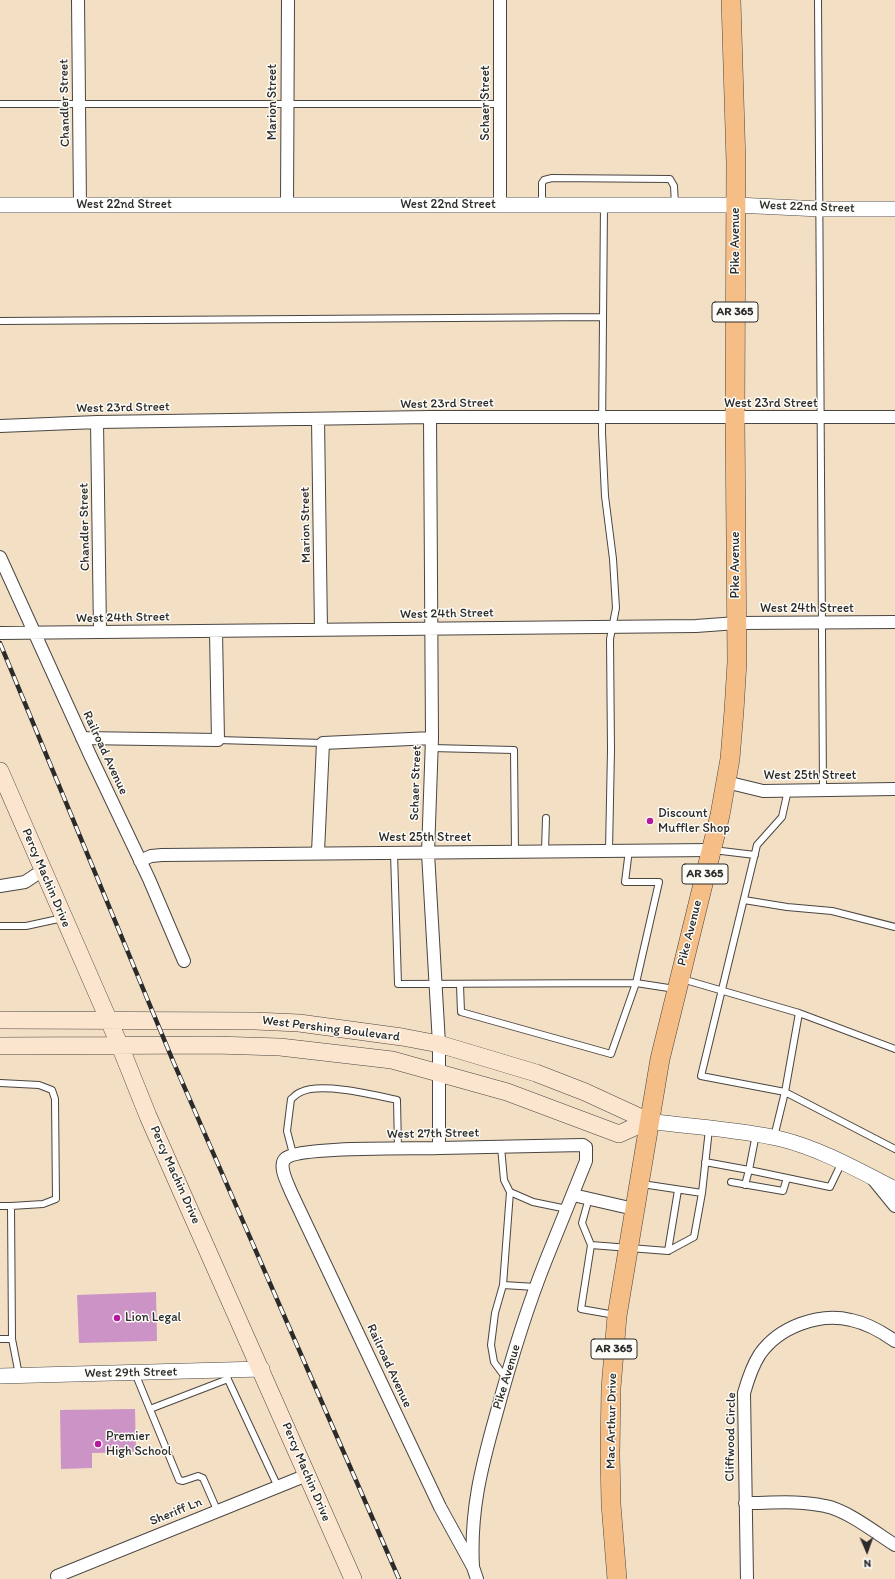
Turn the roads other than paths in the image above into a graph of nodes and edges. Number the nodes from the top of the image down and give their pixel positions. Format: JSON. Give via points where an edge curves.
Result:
{"nodes":[{"id":1,"x":78,"y":0,"type":"edge"},
{"id":2,"x":288,"y":0,"type":"edge"},
{"id":3,"x":500,"y":0,"type":"edge"},
{"id":4,"x":731,"y":0,"type":"edge"},
{"id":5,"x":818,"y":0,"type":"edge"},
{"id":6,"x":0,"y":104,"type":"edge"},
{"id":7,"x":79,"y":104,"type":"junction"},
{"id":8,"x":287,"y":104,"type":"junction"},
{"id":9,"x":500,"y":104,"type":"junction"},
{"id":10,"x":0,"y":205,"type":"edge"},
{"id":11,"x":80,"y":205,"type":"junction"},
{"id":12,"x":287,"y":205,"type":"junction"},
{"id":13,"x":500,"y":205,"type":"junction"},
{"id":14,"x":542,"y":205,"type":"junction"},
{"id":15,"x":604,"y":205,"type":"junction"},
{"id":16,"x":675,"y":205,"type":"junction"},
{"id":17,"x":736,"y":205,"type":"junction"},
{"id":18,"x":820,"y":209,"type":"junction"},
{"id":19,"x":895,"y":209,"type":"edge"},
{"id":20,"x":603,"y":317,"type":"junction"},
{"id":21,"x":0,"y":321,"type":"edge"},
{"id":22,"x":602,"y":416,"type":"junction"},
{"id":23,"x":430,"y":417,"type":"junction"},
{"id":24,"x":895,"y":417,"type":"edge"},
{"id":25,"x":735,"y":418,"type":"junction"},
{"id":26,"x":821,"y":418,"type":"junction"},
{"id":27,"x":318,"y":420,"type":"junction"},
{"id":28,"x":97,"y":422,"type":"junction"},
{"id":29,"x":0,"y":426,"type":"edge"},
{"id":30,"x":0,"y":557,"type":"edge"},
{"id":31,"x":895,"y":622,"type":"edge"},
{"id":32,"x":737,"y":623,"type":"junction"},
{"id":33,"x":822,"y":623,"type":"junction"},
{"id":34,"x":612,"y":626,"type":"junction"},
{"id":35,"x":430,"y":628,"type":"junction"},
{"id":36,"x":321,"y":630,"type":"junction"},
{"id":37,"x":216,"y":631,"type":"junction"},
{"id":38,"x":100,"y":632,"type":"junction"},
{"id":39,"x":0,"y":633,"type":"edge"},
{"id":40,"x":34,"y":633,"type":"junction"},
{"id":41,"x":82,"y":738,"type":"junction"},
{"id":42,"x":218,"y":740,"type":"junction"},
{"id":43,"x":323,"y":743,"type":"junction"},
{"id":44,"x":432,"y":743,"type":"junction"},
{"id":45,"x":0,"y":771,"type":"edge"},
{"id":46,"x":726,"y":782,"type":"junction"},
{"id":47,"x":823,"y":789,"type":"junction"},
{"id":48,"x":895,"y":789,"type":"edge"},
{"id":49,"x":788,"y":790,"type":"junction"},
{"id":50,"x":546,"y":818,"type":"dead end"},
{"id":51,"x":608,"y":850,"type":"junction"},
{"id":52,"x":629,"y":850,"type":"junction"},
{"id":53,"x":711,"y":850,"type":"junction"},
{"id":54,"x":545,"y":851,"type":"junction"},
{"id":55,"x":318,"y":852,"type":"junction"},
{"id":56,"x":515,"y":852,"type":"junction"},
{"id":57,"x":394,"y":853,"type":"junction"},
{"id":58,"x":428,"y":853,"type":"junction"},
{"id":59,"x":755,"y":855,"type":"junction"},
{"id":60,"x":140,"y":861,"type":"junction"},
{"id":61,"x":43,"y":870,"type":"junction"},
{"id":62,"x":0,"y":886,"type":"edge"},
{"id":63,"x":744,"y":900,"type":"junction"},
{"id":64,"x":63,"y":918,"type":"junction"},
{"id":65,"x":0,"y":926,"type":"edge"},
{"id":66,"x":895,"y":927,"type":"edge"},
{"id":67,"x":184,"y":962,"type":"dead end"},
{"id":68,"x":636,"y":983,"type":"junction"},
{"id":69,"x":678,"y":984,"type":"junction"},
{"id":70,"x":435,"y":985,"type":"junction"},
{"id":71,"x":460,"y":985,"type":"junction"},
{"id":72,"x":722,"y":991,"type":"junction"},
{"id":73,"x":799,"y":1014,"type":"junction"},
{"id":74,"x":0,"y":1020,"type":"edge"},
{"id":75,"x":109,"y":1020,"type":"junction"},
{"id":76,"x":439,"y":1044,"type":"junction"},
{"id":77,"x":0,"y":1046,"type":"edge"},
{"id":78,"x":120,"y":1046,"type":"junction"},
{"id":79,"x":895,"y":1049,"type":"edge"},
{"id":80,"x":438,"y":1073,"type":"junction"},
{"id":81,"x":0,"y":1083,"type":"edge"},
{"id":82,"x":785,"y":1092,"type":"junction"},
{"id":83,"x":648,"y":1121,"type":"junction"},
{"id":84,"x":710,"y":1129,"type":"junction"},
{"id":85,"x":756,"y":1134,"type":"junction"},
{"id":86,"x":774,"y":1138,"type":"junction"},
{"id":87,"x":501,"y":1146,"type":"junction"},
{"id":88,"x":439,"y":1148,"type":"junction"},
{"id":89,"x":586,"y":1148,"type":"joint"},
{"id":90,"x":398,"y":1149,"type":"junction"},
{"id":91,"x":895,"y":1149,"type":"edge"},
{"id":92,"x":293,"y":1154,"type":"junction"},
{"id":93,"x":705,"y":1162,"type":"junction"},
{"id":94,"x":842,"y":1162,"type":"junction"},
{"id":95,"x":749,"y":1170,"type":"junction"},
{"id":96,"x":871,"y":1177,"type":"junction"},
{"id":97,"x":788,"y":1178,"type":"junction"},
{"id":98,"x":731,"y":1182,"type":"dead end"},
{"id":99,"x":638,"y":1183,"type":"junction"},
{"id":100,"x":745,"y":1185,"type":"junction"},
{"id":101,"x":895,"y":1189,"type":"edge"},
{"id":102,"x":678,"y":1190,"type":"junction"},
{"id":103,"x":510,"y":1192,"type":"junction"},
{"id":104,"x":702,"y":1193,"type":"junction"},
{"id":105,"x":573,"y":1194,"type":"junction"},
{"id":106,"x":589,"y":1198,"type":"junction"},
{"id":107,"x":0,"y":1206,"type":"edge"},
{"id":108,"x":11,"y":1206,"type":"junction"},
{"id":109,"x":895,"y":1206,"type":"edge"},
{"id":110,"x":567,"y":1209,"type":"junction"},
{"id":111,"x":634,"y":1209,"type":"junction"},
{"id":112,"x":590,"y":1245,"type":"junction"},
{"id":113,"x":628,"y":1248,"type":"junction"},
{"id":114,"x":668,"y":1251,"type":"junction"},
{"id":115,"x":503,"y":1285,"type":"junction"},
{"id":116,"x":536,"y":1287,"type":"junction"},
{"id":117,"x":616,"y":1316,"type":"junction"},
{"id":118,"x":0,"y":1339,"type":"edge"},
{"id":119,"x":12,"y":1339,"type":"junction"},
{"id":120,"x":895,"y":1341,"type":"edge"},
{"id":121,"x":262,"y":1369,"type":"junction"},
{"id":122,"x":135,"y":1373,"type":"junction"},
{"id":123,"x":226,"y":1375,"type":"junction"},
{"id":124,"x":0,"y":1376,"type":"edge"},
{"id":125,"x":19,"y":1376,"type":"junction"},
{"id":126,"x":507,"y":1376,"type":"junction"},
{"id":127,"x":150,"y":1409,"type":"junction"},
{"id":128,"x":307,"y":1475,"type":"junction"},
{"id":129,"x":278,"y":1487,"type":"junction"},
{"id":130,"x":744,"y":1503,"type":"junction"},
{"id":131,"x":218,"y":1510,"type":"junction"},
{"id":132,"x":895,"y":1545,"type":"edge"},
{"id":133,"x":473,"y":1567,"type":"junction"},
{"id":134,"x":57,"y":1576,"type":"dead end"},
{"id":135,"x":353,"y":1579,"type":"edge"},
{"id":136,"x":477,"y":1579,"type":"edge"},
{"id":137,"x":617,"y":1579,"type":"edge"},
{"id":138,"x":746,"y":1579,"type":"edge"}],
"edges":[{"from":1,"to":7,"type":"street","name":"Chandler Street"},
{"from":2,"to":8,"type":"street","name":"Marion Street"},
{"from":3,"to":9,"type":"street","name":"Schaer Street"},
{"from":4,"to":17,"type":"main road","name":"Pike Avenue","number":"AR 365"},
{"from":5,"to":18,"type":"lane"},
{"from":6,"to":7,"type":"lane"},
{"from":7,"to":8,"type":"lane"},
{"from":7,"to":11,"type":"street","name":"Chandler Street"},
{"from":8,"to":9,"type":"lane"},
{"from":8,"to":12,"type":"street","name":"Marion Street"},
{"from":9,"to":13,"type":"street","name":"Schaer Street"},
{"from":10,"to":11,"type":"street","name":"West 22nd Street"},
{"from":11,"to":12,"type":"street","name":"West 22nd Street"},
{"from":12,"to":13,"type":"street","name":"West 22nd Street"},
{"from":13,"to":14,"type":"street","name":"West 22nd Street"},
{"from":14,"to":15,"type":"street","name":"West 22nd Street"},
{"from":14,"to":16,"type":"lane","via":[[542,183],[552,178],[670,179],[674,186]]},
{"from":15,"to":16,"type":"street","name":"West 22nd Street"},
{"from":15,"to":20,"type":"lane"},
{"from":16,"to":17,"type":"street","name":"West 22nd Street"},
{"from":17,"to":18,"type":"street","name":"West 22nd Street"},
{"from":17,"to":25,"type":"main road","name":"Pike Avenue","number":"AR 365"},
{"from":18,"to":19,"type":"street","name":"West 22nd Street"},
{"from":18,"to":26,"type":"lane"},
{"from":20,"to":21,"type":"lane"},
{"from":20,"to":22,"type":"lane"},
{"from":22,"to":23,"type":"street","name":"West 23rd Street"},
{"from":22,"to":25,"type":"street","name":"West 23rd Street"},
{"from":22,"to":34,"type":"lane","via":[[605,496],[616,608]]},
{"from":23,"to":27,"type":"street","name":"West 23rd Street"},
{"from":23,"to":35,"type":"street","name":"Schaer Street"},
{"from":24,"to":26,"type":"street","name":"West 23rd Street"},
{"from":25,"to":26,"type":"street","name":"West 23rd Street"},
{"from":25,"to":32,"type":"main road","name":"Pike Avenue","number":"AR 365"},
{"from":26,"to":33,"type":"lane"},
{"from":27,"to":28,"type":"street","name":"West 23rd Street"},
{"from":27,"to":36,"type":"street","name":"Marion Street"},
{"from":28,"to":29,"type":"street","name":"West 23rd Street"},
{"from":28,"to":38,"type":"street","name":"Chandler Street"},
{"from":30,"to":40,"type":"street","name":"Railroad Avenue"},
{"from":31,"to":33,"type":"street","name":"West 24th Street"},
{"from":32,"to":33,"type":"street","name":"West 24th Street"},
{"from":32,"to":34,"type":"street","name":"West 24th Street","via":[[696,626]]},
{"from":32,"to":46,"type":"main road","name":"Pike Avenue","number":"AR 365","via":[[734,711]]},
{"from":33,"to":47,"type":"lane"},
{"from":34,"to":35,"type":"street","name":"West 24th Street"},
{"from":34,"to":51,"type":"lane","via":[[612,750]]},
{"from":35,"to":36,"type":"street","name":"West 24th Street"},
{"from":35,"to":44,"type":"street","name":"Schaer Street"},
{"from":36,"to":37,"type":"street","name":"West 24th Street"},
{"from":37,"to":38,"type":"street","name":"West 24th Street"},
{"from":37,"to":42,"type":"street"},
{"from":38,"to":40,"type":"street","name":"West 24th Street"},
{"from":39,"to":40,"type":"street","name":"West 24th Street"},
{"from":40,"to":41,"type":"street","name":"Railroad Avenue"},
{"from":41,"to":42,"type":"street"},
{"from":41,"to":60,"type":"street","name":"Railroad Avenue"},
{"from":42,"to":43,"type":"lane"},
{"from":43,"to":44,"type":"street"},
{"from":43,"to":55,"type":"street"},
{"from":44,"to":56,"type":"lane","via":[[514,750]]},
{"from":44,"to":58,"type":"street","name":"Schaer Street"},
{"from":45,"to":61,"type":"main road","name":"Percy Machin Drive"},
{"from":46,"to":49,"type":"street","name":"West 25th Street","via":[[763,791]]},
{"from":46,"to":53,"type":"main road","name":"Pike Avenue","number":"AR 365"},
{"from":47,"to":48,"type":"street","name":"West 25th Street"},
{"from":47,"to":49,"type":"street","name":"West 25th Street"},
{"from":49,"to":59,"type":"lane","via":[[782,817],[757,846]]},
{"from":50,"to":54,"type":"lane"},
{"from":51,"to":52,"type":"street","name":"West 25th Street"},
{"from":51,"to":54,"type":"street","name":"West 25th Street"},
{"from":52,"to":53,"type":"street","name":"West 25th Street"},
{"from":52,"to":68,"type":"lane","via":[[626,882],[659,882]]},
{"from":53,"to":59,"type":"lane"},
{"from":53,"to":69,"type":"main road","name":"Pike Avenue","number":"AR 365"},
{"from":54,"to":56,"type":"street","name":"West 25th Street"},
{"from":55,"to":57,"type":"street","name":"West 25th Street"},
{"from":55,"to":60,"type":"street","name":"West 25th Street","via":[[162,855]]},
{"from":56,"to":58,"type":"street","name":"West 25th Street"},
{"from":57,"to":58,"type":"street","name":"West 25th Street"},
{"from":57,"to":70,"type":"lane","via":[[398,984]]},
{"from":58,"to":70,"type":"street","name":"Schaer Street"},
{"from":59,"to":63,"type":"lane"},
{"from":60,"to":67,"type":"street","name":"Railroad Avenue"},
{"from":61,"to":62,"type":"street","via":[[25,882]]},
{"from":61,"to":64,"type":"main road","name":"Percy Machin Drive"},
{"from":63,"to":66,"type":"lane","via":[[832,911]]},
{"from":63,"to":72,"type":"lane"},
{"from":64,"to":65,"type":"lane","via":[[26,926]]},
{"from":64,"to":75,"type":"main road","name":"Percy Machin Drive"},
{"from":68,"to":69,"type":"lane"},
{"from":68,"to":71,"type":"lane"},
{"from":68,"to":71,"type":"lane","via":[[611,1054],[461,1012]]},
{"from":69,"to":72,"type":"lane"},
{"from":69,"to":83,"type":"main road","name":"Pike Avenue","number":"AR 365","via":[[666,1027]]},
{"from":70,"to":71,"type":"lane"},
{"from":70,"to":76,"type":"street","name":"Schaer Street"},
{"from":72,"to":73,"type":"lane"},
{"from":72,"to":82,"type":"lane","via":[[701,1076]]},
{"from":73,"to":79,"type":"lane"},
{"from":73,"to":82,"type":"lane"},
{"from":74,"to":75,"type":"main road","name":"West Pershing Boulevard"},
{"from":75,"to":76,"type":"main road","name":"West Pershing Boulevard","via":[[299,1023]]},
{"from":75,"to":78,"type":"main road","name":"Percy Machin Drive"},
{"from":76,"to":80,"type":"street","name":"Schaer Street"},
{"from":76,"to":83,"type":"main road","name":"West Pershing Boulevard","via":[[536,1073]]},
{"from":77,"to":78,"type":"main road","name":"West Pershing Boulevard"},
{"from":78,"to":80,"type":"main road","name":"West Pershing Boulevard","via":[[280,1047],[392,1060]]},
{"from":78,"to":121,"type":"main road","name":"Percy Machin Drive","via":[[148,1116]]},
{"from":80,"to":83,"type":"main road","name":"West Pershing Boulevard","via":[[507,1092],[619,1134]]},
{"from":80,"to":88,"type":"street","name":"Schaer Street"},
{"from":81,"to":108,"type":"lane","via":[[39,1084],[52,1090],[55,1099],[56,1199],[43,1204]]},
{"from":82,"to":86,"type":"lane"},
{"from":82,"to":91,"type":"lane"},
{"from":83,"to":84,"type":"street","name":"West Pershing Boulevard"},
{"from":83,"to":99,"type":"main road","name":"Mac Arthur Drive","number":"AR 365"},
{"from":84,"to":85,"type":"street","name":"West Pershing Boulevard"},
{"from":84,"to":93,"type":"lane"},
{"from":85,"to":86,"type":"street","name":"West Pershing Boulevard"},
{"from":85,"to":95,"type":"lane"},
{"from":86,"to":94,"type":"street","name":"West Pershing Boulevard","via":[[806,1147]]},
{"from":87,"to":88,"type":"street","name":"West 27th Street"},
{"from":87,"to":89,"type":"street","name":"West 27th Street","via":[[583,1145]]},
{"from":87,"to":103,"type":"lane","via":[[504,1180]]},
{"from":88,"to":90,"type":"street","name":"West 27th Street"},
{"from":89,"to":105,"type":"street","name":"Pike Avenue","via":[[586,1161]]},
{"from":90,"to":92,"type":"street","name":"West 27th Street"},
{"from":90,"to":92,"type":"lane","via":[[397,1100],[330,1088],[302,1091],[290,1099],[287,1131]]},
{"from":92,"to":133,"type":"street","name":"Railroad Avenue","via":[[285,1158],[283,1163],[291,1192],[440,1507]]},
{"from":93,"to":95,"type":"lane"},
{"from":93,"to":104,"type":"lane","via":[[706,1179]]},
{"from":94,"to":96,"type":"street","name":"West Pershing Boulevard"},
{"from":94,"to":97,"type":"lane","via":[[830,1187]]},
{"from":95,"to":97,"type":"lane"},
{"from":95,"to":100,"type":"lane"},
{"from":96,"to":101,"type":"street","name":"West Pershing Boulevard"},
{"from":96,"to":109,"type":"street"},
{"from":97,"to":100,"type":"lane","via":[[783,1191]]},
{"from":98,"to":100,"type":"lane"},
{"from":99,"to":102,"type":"lane"},
{"from":99,"to":111,"type":"main road","name":"Mac Arthur Drive","number":"AR 365"},
{"from":102,"to":104,"type":"lane"},
{"from":102,"to":114,"type":"lane"},
{"from":103,"to":110,"type":"lane","via":[[533,1202]]},
{"from":103,"to":115,"type":"lane"},
{"from":104,"to":114,"type":"lane","via":[[694,1237]]},
{"from":105,"to":106,"type":"street"},
{"from":105,"to":110,"type":"street","name":"Pike Avenue"},
{"from":106,"to":111,"type":"street"},
{"from":106,"to":112,"type":"lane","via":[[582,1223]]},
{"from":107,"to":108,"type":"lane"},
{"from":108,"to":119,"type":"lane"},
{"from":110,"to":116,"type":"street","name":"Pike Avenue"},
{"from":111,"to":113,"type":"main road","name":"Mac Arthur Drive","number":"AR 365"},
{"from":112,"to":113,"type":"lane"},
{"from":112,"to":117,"type":"lane","via":[[581,1309]]},
{"from":113,"to":114,"type":"lane"},
{"from":113,"to":117,"type":"main road","name":"Mac Arthur Drive","number":"AR 365"},
{"from":115,"to":116,"type":"lane"},
{"from":115,"to":126,"type":"lane","via":[[495,1313],[491,1345],[494,1362]]},
{"from":116,"to":126,"type":"street","name":"Pike Avenue"},
{"from":117,"to":137,"type":"main road","name":"Mac Arthur Drive","number":"AR 365","via":[[610,1454]]},
{"from":118,"to":119,"type":"lane"},
{"from":119,"to":125,"type":"lane"},
{"from":120,"to":130,"type":"street","name":"Cliffwood Circle","via":[[869,1326],[850,1319],[824,1319],[800,1323],[782,1333],[761,1353],[752,1368],[744,1394]]},
{"from":121,"to":123,"type":"street","name":"West 29th Street"},
{"from":121,"to":128,"type":"main road","name":"Percy Machin Drive"},
{"from":122,"to":123,"type":"street","name":"West 29th Street"},
{"from":122,"to":125,"type":"street","name":"West 29th Street"},
{"from":122,"to":127,"type":"lane"},
{"from":123,"to":127,"type":"lane"},
{"from":123,"to":129,"type":"lane"},
{"from":124,"to":125,"type":"street","name":"West 29th Street"},
{"from":126,"to":133,"type":"street","name":"Pike Avenue","via":[[486,1450],[477,1494],[471,1537]]},
{"from":127,"to":131,"type":"lane","via":[[179,1480],[183,1482],[198,1476],[203,1478]]},
{"from":128,"to":129,"type":"street","name":"Sheriff Ln"},
{"from":128,"to":135,"type":"main road","name":"Percy Machin Drive"},
{"from":129,"to":131,"type":"street","name":"Sheriff Ln"},
{"from":130,"to":132,"type":"street","via":[[787,1502],[827,1506],[857,1520]]},
{"from":130,"to":138,"type":"street","name":"Cliffwood Circle"},
{"from":131,"to":134,"type":"street","name":"Sheriff Ln"},
{"from":133,"to":136,"type":"street","name":"Railroad Avenue"}]}
